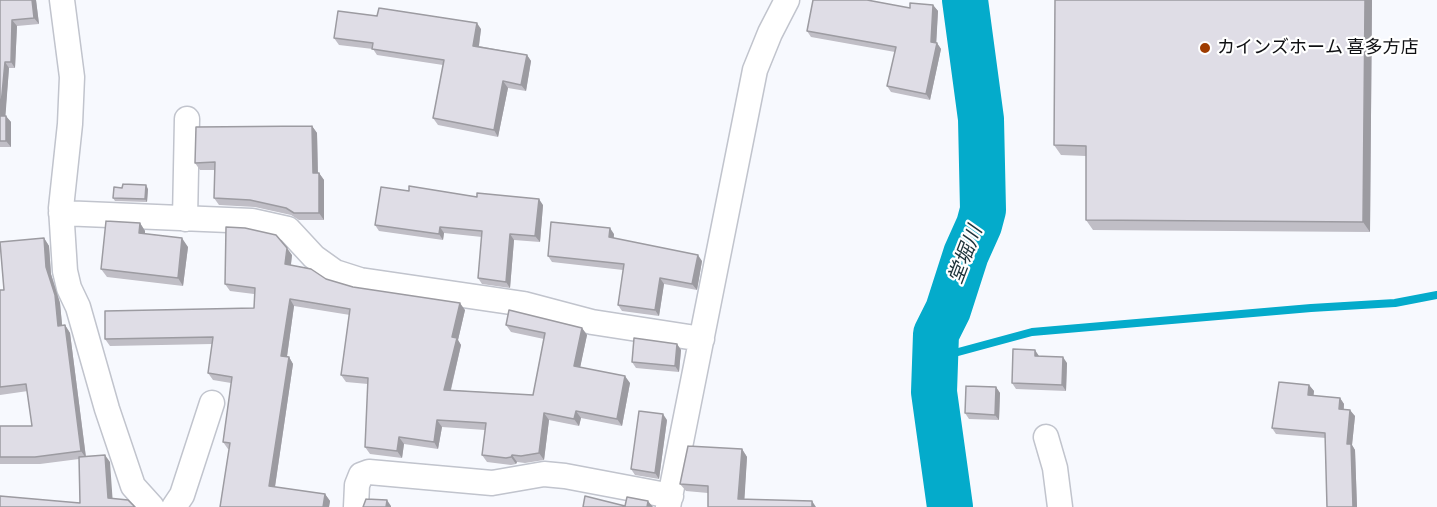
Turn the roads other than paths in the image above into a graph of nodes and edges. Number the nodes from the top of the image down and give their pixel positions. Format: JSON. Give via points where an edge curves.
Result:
{"nodes":[{"id":1,"x":62,"y":0,"type":"edge"},
{"id":2,"x":786,"y":0,"type":"edge"},
{"id":3,"x":187,"y":119,"type":"dead end"},
{"id":4,"x":61,"y":213,"type":"junction"},
{"id":5,"x":185,"y":219,"type":"junction"},
{"id":6,"x":702,"y":339,"type":"junction"},
{"id":7,"x":212,"y":403,"type":"dead end"},
{"id":8,"x":1046,"y":437,"type":"dead end"},
{"id":9,"x":670,"y":501,"type":"edge"},
{"id":10,"x":152,"y":507,"type":"edge"},
{"id":11,"x":174,"y":507,"type":"edge"},
{"id":12,"x":356,"y":507,"type":"edge"},
{"id":13,"x":1060,"y":507,"type":"edge"}],
"edges":[{"from":1,"to":4,"type":"street","via":[[72,77]]},
{"from":2,"to":6,"type":"street","via":[[754,70]]},
{"from":3,"to":5,"type":"street"},
{"from":4,"to":5,"type":"street"},
{"from":4,"to":10,"type":"street","via":[[69,288],[133,486]]},
{"from":5,"to":6,"type":"street","via":[[252,221],[288,229],[314,257],[335,272],[360,280],[524,304],[592,322]]},
{"from":6,"to":9,"type":"street"},
{"from":7,"to":11,"type":"street","via":[[182,495]]},
{"from":8,"to":13,"type":"street"},
{"from":9,"to":12,"type":"street","via":[[565,476],[544,474],[492,483],[369,472],[361,475],[357,485]]}]}
